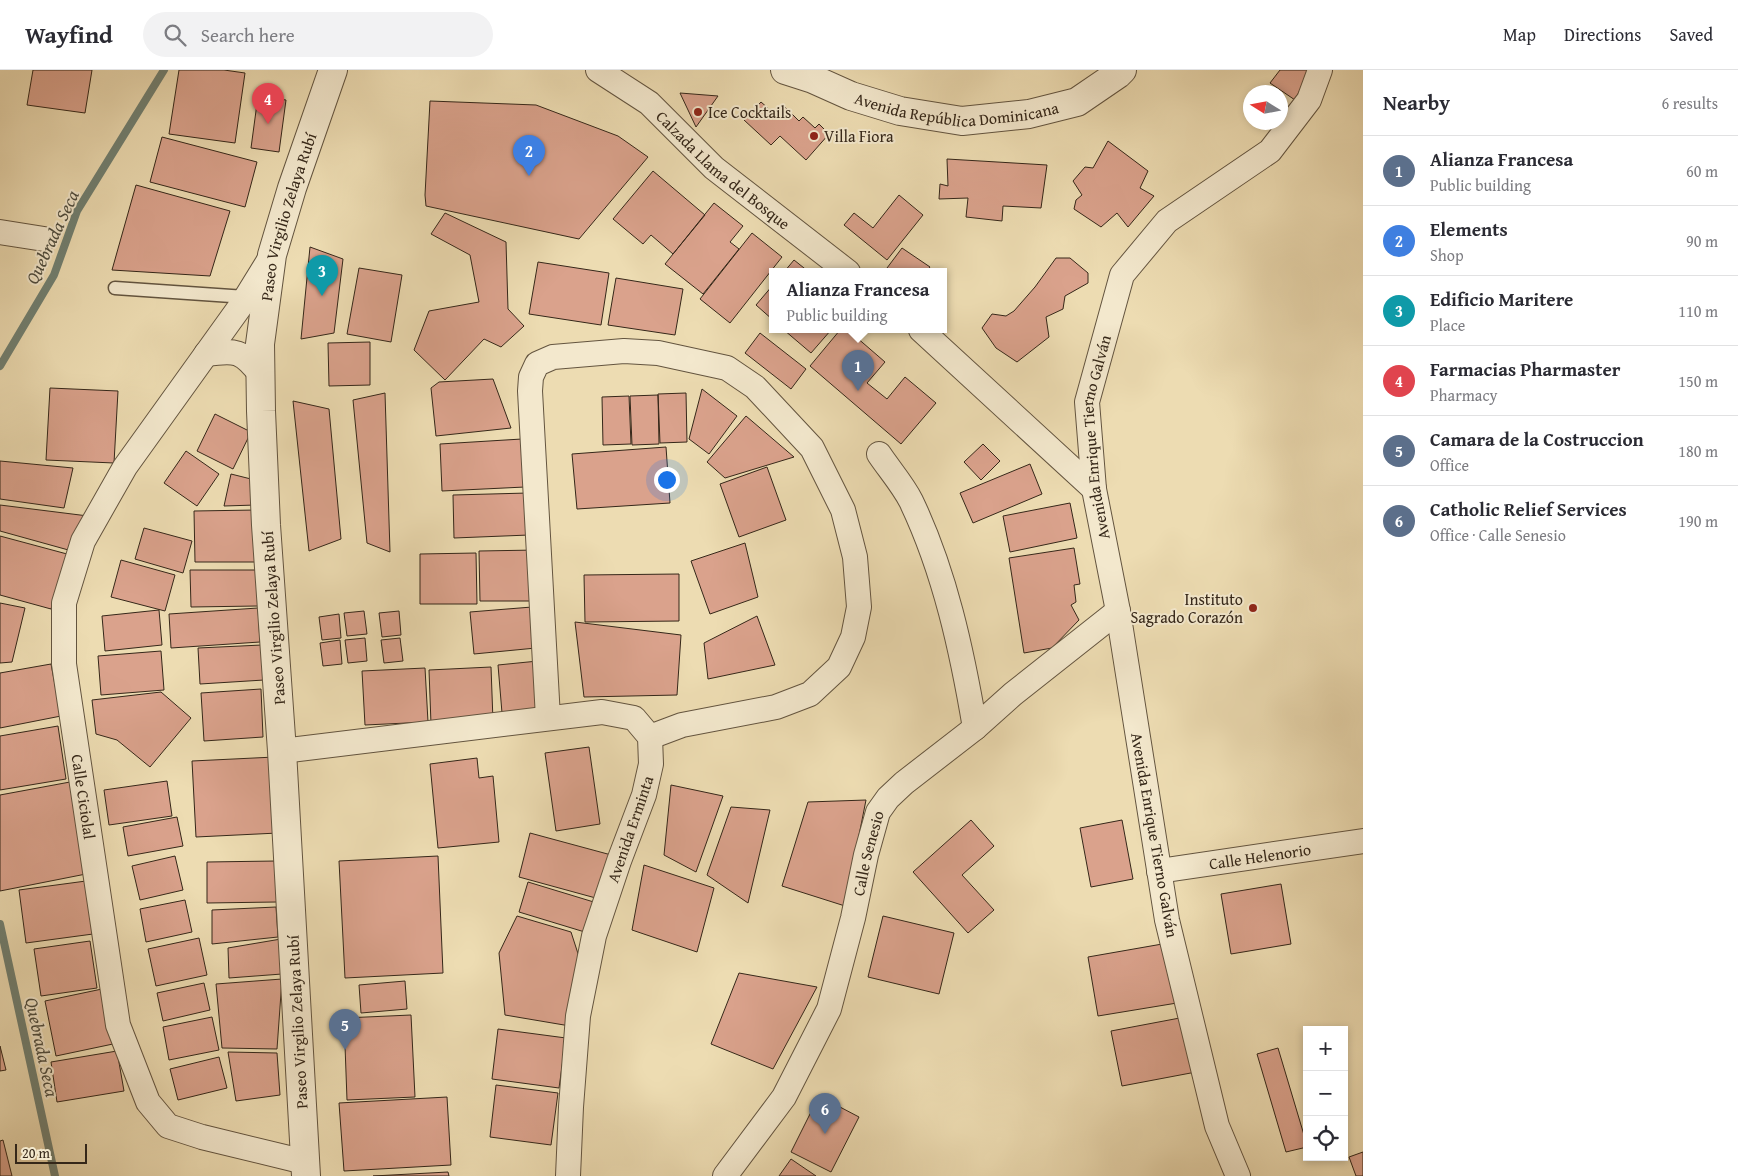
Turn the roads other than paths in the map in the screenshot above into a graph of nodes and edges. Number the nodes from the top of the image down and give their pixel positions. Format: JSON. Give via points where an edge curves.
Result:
{"nodes":[{"id":1,"x":333,"y":70,"type":"edge"},
{"id":2,"x":598,"y":70,"type":"edge"},
{"id":3,"x":785,"y":70,"type":"edge"},
{"id":4,"x":1122,"y":70,"type":"edge"},
{"id":5,"x":1320,"y":70,"type":"edge"},
{"id":6,"x":0,"y":232,"type":"edge"},
{"id":7,"x":44,"y":239,"type":"dead end"},
{"id":8,"x":272,"y":255,"type":"junction"},
{"id":9,"x":843,"y":268,"type":"edge"},
{"id":10,"x":115,"y":288,"type":"dead end"},
{"id":11,"x":246,"y":297,"type":"junction"},
{"id":12,"x":924,"y":333,"type":"edge"},
{"id":13,"x":206,"y":354,"type":"junction"},
{"id":14,"x":261,"y":375,"type":"junction"},
{"id":15,"x":879,"y":454,"type":"dead end"},
{"id":16,"x":1094,"y":489,"type":"junction"},
{"id":17,"x":1118,"y":611,"type":"junction"},
{"id":18,"x":548,"y":718,"type":"junction"},
{"id":19,"x":975,"y":728,"type":"junction"},
{"id":20,"x":650,"y":737,"type":"junction"},
{"id":21,"x":282,"y":750,"type":"junction"},
{"id":22,"x":1363,"y":841,"type":"edge"},
{"id":23,"x":1159,"y":871,"type":"junction"},
{"id":24,"x":305,"y":1169,"type":"edge"},
{"id":25,"x":568,"y":1176,"type":"edge"},
{"id":26,"x":725,"y":1176,"type":"edge"},
{"id":27,"x":1238,"y":1176,"type":"edge"}],
"edges":[{"from":1,"to":8,"type":"street","name":"Paseo Virgilio Zelaya Rubí"},
{"from":2,"to":9,"type":"street","name":"Calzada Llama del Bosque","via":[[649,104],[714,168]]},
{"from":3,"to":4,"type":"street","name":"Avenida República Dominicana","via":[[850,96],[900,111],[962,121],[1029,114],[1077,102]]},
{"from":5,"to":16,"type":"street","name":"Avenida Enrique Tierno Galván","via":[[1309,100],[1270,151],[1167,221],[1122,275],[1087,402]]},
{"from":6,"to":7,"type":"street"},
{"from":8,"to":11,"type":"street","name":"Calle Ciciolal"},
{"from":8,"to":14,"type":"street","name":"Paseo Virgilio Zelaya Rubí","via":[[260,344]]},
{"from":10,"to":11,"type":"lane"},
{"from":11,"to":13,"type":"street","name":"Calle Ciciolal"},
{"from":12,"to":16,"type":"street"},
{"from":13,"to":14,"type":"street","via":[[236,352],[245,356]]},
{"from":13,"to":24,"type":"street","name":"Calle Ciciolal","via":[[125,467],[83,541],[64,603],[64,664],[118,1025],[148,1102],[168,1126]]},
{"from":14,"to":21,"type":"street","name":"Paseo Virgilio Zelaya Rubí","via":[[266,525]]},
{"from":15,"to":19,"type":"street","via":[[910,500],[928,543],[954,624]]},
{"from":16,"to":17,"type":"street","name":"Avenida Enrique Tierno Galván"},
{"from":17,"to":19,"type":"street","name":"Calle Senesio"},
{"from":17,"to":23,"type":"street","name":"Avenida Enrique Tierno Galván"},
{"from":18,"to":20,"type":"street","via":[[602,712],[634,718]]},
{"from":18,"to":20,"type":"street","via":[[531,377],[537,364],[553,357],[624,351],[658,353],[727,368],[755,387],[812,448],[843,510],[855,557],[859,607],[853,637],[839,667],[810,694],[776,707],[682,725]]},
{"from":18,"to":21,"type":"street"},
{"from":19,"to":26,"type":"street","name":"Calle Senesio","via":[[904,783],[878,812],[829,1009],[784,1097]]},
{"from":20,"to":25,"type":"street","name":"Avenida Erminta","via":[[651,764],[644,795],[594,936],[578,1016]]},
{"from":21,"to":24,"type":"street","name":"Paseo Virgilio Zelaya Rubí"},
{"from":22,"to":23,"type":"street","name":"Calle Helenorio"},
{"from":23,"to":27,"type":"street","name":"Avenida Enrique Tierno Galván","via":[[1167,920],[1217,1126]]}]}
